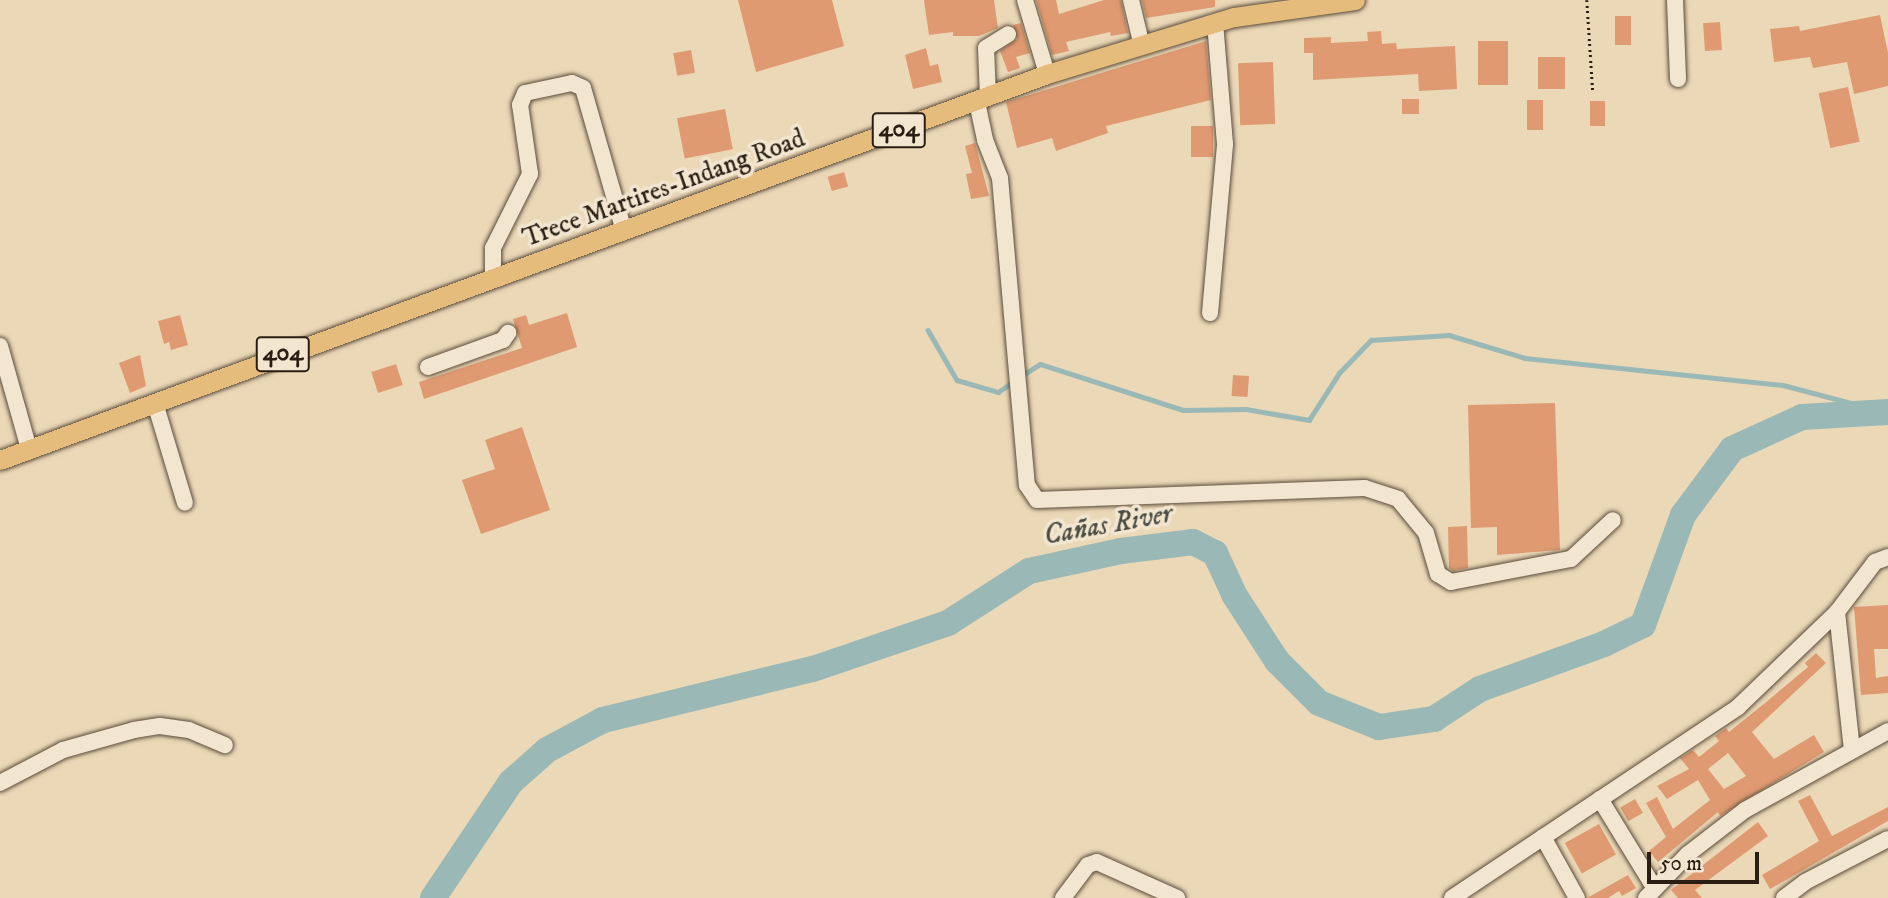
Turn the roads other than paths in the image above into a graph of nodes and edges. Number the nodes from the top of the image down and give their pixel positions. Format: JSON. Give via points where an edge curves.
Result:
{"nodes":[{"id":1,"x":1025,"y":0,"type":"edge"},
{"id":2,"x":1131,"y":0,"type":"edge"},
{"id":3,"x":1355,"y":0,"type":"edge"},
{"id":4,"x":1675,"y":0,"type":"edge"},
{"id":5,"x":1216,"y":22,"type":"junction"},
{"id":6,"x":1008,"y":34,"type":"dead end"},
{"id":7,"x":1141,"y":43,"type":"junction"},
{"id":8,"x":1047,"y":74,"type":"junction"},
{"id":9,"x":1678,"y":79,"type":"dead end"},
{"id":10,"x":983,"y":99,"type":"junction"},
{"id":11,"x":624,"y":232,"type":"junction"},
{"id":12,"x":493,"y":280,"type":"junction"},
{"id":13,"x":1210,"y":313,"type":"dead end"},
{"id":14,"x":508,"y":333,"type":"dead end"},
{"id":15,"x":0,"y":345,"type":"edge"},
{"id":16,"x":428,"y":367,"type":"dead end"},
{"id":17,"x":155,"y":403,"type":"junction"},
{"id":18,"x":29,"y":449,"type":"junction"},
{"id":19,"x":0,"y":460,"type":"edge"},
{"id":20,"x":186,"y":503,"type":"dead end"},
{"id":21,"x":1613,"y":520,"type":"dead end"},
{"id":22,"x":1888,"y":557,"type":"edge"},
{"id":23,"x":1837,"y":612,"type":"junction"},
{"id":24,"x":1888,"y":732,"type":"edge"},
{"id":25,"x":225,"y":745,"type":"dead end"},
{"id":26,"x":1852,"y":750,"type":"junction"},
{"id":27,"x":0,"y":783,"type":"edge"},
{"id":28,"x":1600,"y":799,"type":"junction"},
{"id":29,"x":1543,"y":837,"type":"junction"},
{"id":30,"x":1888,"y":839,"type":"edge"},
{"id":31,"x":1650,"y":893,"type":"edge"},
{"id":32,"x":1063,"y":898,"type":"edge"},
{"id":33,"x":1177,"y":898,"type":"edge"},
{"id":34,"x":1452,"y":898,"type":"edge"},
{"id":35,"x":1577,"y":898,"type":"edge"},
{"id":36,"x":1784,"y":898,"type":"edge"}],
"edges":[{"from":1,"to":8,"type":"street"},
{"from":2,"to":7,"type":"street"},
{"from":3,"to":5,"type":"main road","name":"Trece Martires-Indang Road","number":"404"},
{"from":4,"to":9,"type":"street"},
{"from":5,"to":7,"type":"main road","name":"Trece Martires-Indang Road","number":"404"},
{"from":5,"to":13,"type":"street","via":[[1225,144]]},
{"from":6,"to":10,"type":"street","via":[[986,48]]},
{"from":7,"to":8,"type":"main road","name":"Trece Martires-Indang Road","number":"404"},
{"from":8,"to":10,"type":"main road","name":"Trece Martires-Indang Road","number":"404"},
{"from":10,"to":11,"type":"main road","name":"Trece Martires-Indang Road","number":"404"},
{"from":10,"to":21,"type":"street","via":[[985,140],[1000,178],[1027,485],[1037,500],[1365,488],[1398,499],[1426,533],[1438,574],[1451,582],[1571,559]]},
{"from":11,"to":12,"type":"main road","name":"Trece Martires-Indang Road","number":"404"},
{"from":11,"to":12,"type":"street","via":[[583,88],[572,83],[525,93],[520,105],[530,174],[493,248]]},
{"from":12,"to":17,"type":"main road","name":"Trece Martires-Indang Road","number":"404","via":[[343,330]]},
{"from":14,"to":16,"type":"street","via":[[503,340]]},
{"from":15,"to":18,"type":"street"},
{"from":17,"to":18,"type":"main road","name":"Trece Martires-Indang Road","number":"404"},
{"from":17,"to":20,"type":"street"},
{"from":18,"to":19,"type":"main road","name":"Trece Martires-Indang Road","number":"404"},
{"from":22,"to":23,"type":"street","via":[[1875,562]]},
{"from":23,"to":26,"type":"street"},
{"from":23,"to":28,"type":"street","via":[[1738,707]]},
{"from":24,"to":26,"type":"street"},
{"from":25,"to":27,"type":"street","via":[[189,730],[160,726],[134,730],[63,750]]},
{"from":26,"to":31,"type":"street","via":[[1745,810]]},
{"from":28,"to":29,"type":"street"},
{"from":28,"to":31,"type":"street"},
{"from":29,"to":34,"type":"street"},
{"from":29,"to":35,"type":"street"},
{"from":30,"to":36,"type":"street","via":[[1805,882]]},
{"from":32,"to":33,"type":"street","via":[[1088,865],[1097,862]]}]}
